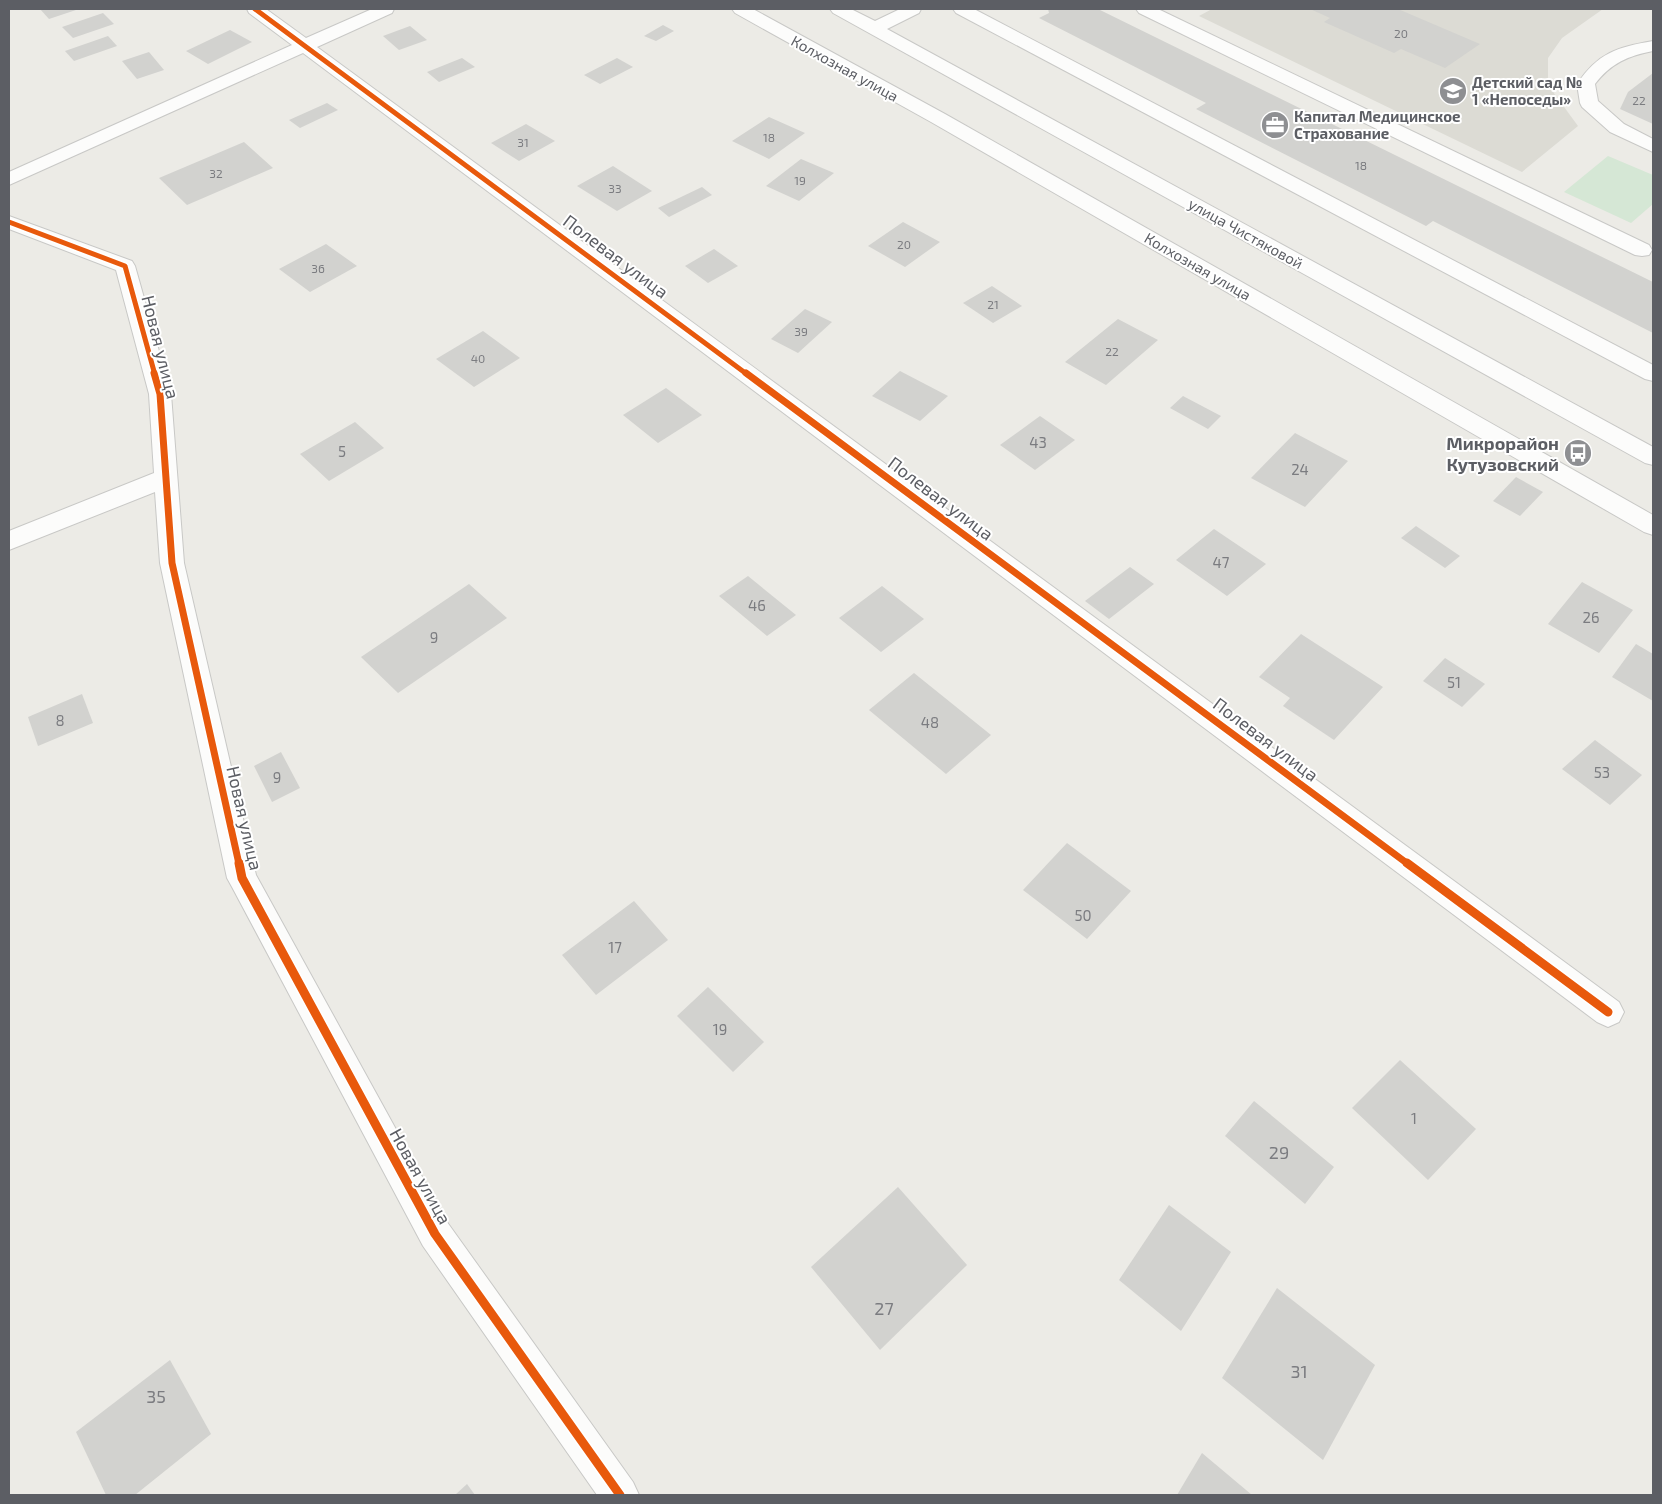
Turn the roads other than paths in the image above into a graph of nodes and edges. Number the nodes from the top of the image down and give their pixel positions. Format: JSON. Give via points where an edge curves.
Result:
{"nodes":[{"id":1,"x":255,"y":9,"type":"edge"},
{"id":2,"x":386,"y":9,"type":"edge"},
{"id":3,"x":741,"y":9,"type":"edge"},
{"id":4,"x":839,"y":9,"type":"edge"},
{"id":5,"x":913,"y":9,"type":"edge"},
{"id":6,"x":962,"y":9,"type":"edge"},
{"id":7,"x":1145,"y":9,"type":"edge"},
{"id":8,"x":875,"y":28,"type":"junction"},
{"id":9,"x":308,"y":46,"type":"junction"},
{"id":10,"x":1653,"y":46,"type":"edge"},
{"id":11,"x":1653,"y":146,"type":"edge"},
{"id":12,"x":9,"y":179,"type":"edge"},
{"id":13,"x":9,"y":222,"type":"edge"},
{"id":14,"x":1642,"y":250,"type":"dead end"},
{"id":15,"x":1653,"y":374,"type":"edge"},
{"id":16,"x":1653,"y":457,"type":"edge"},
{"id":17,"x":166,"y":478,"type":"junction"},
{"id":18,"x":1653,"y":526,"type":"edge"},
{"id":19,"x":9,"y":541,"type":"edge"},
{"id":20,"x":1608,"y":1012,"type":"dead end"},
{"id":21,"x":620,"y":1495,"type":"edge"}],
"edges":[{"from":1,"to":9,"type":"street","name":"Полевая улица"},
{"from":2,"to":9,"type":"street"},
{"from":3,"to":18,"type":"street","name":"Колхозная улица"},
{"from":4,"to":8,"type":"street","name":"улица Чистяковой"},
{"from":5,"to":8,"type":"street"},
{"from":6,"to":15,"type":"street"},
{"from":7,"to":14,"type":"street"},
{"from":8,"to":16,"type":"street","name":"улица Чистяковой"},
{"from":9,"to":12,"type":"street"},
{"from":9,"to":20,"type":"street","name":"Полевая улица"},
{"from":10,"to":11,"type":"street","via":[[1619,52],[1597,68],[1586,84],[1589,103],[1616,128]]},
{"from":13,"to":17,"type":"street","name":"Новая улица","via":[[125,266],[160,394]]},
{"from":17,"to":19,"type":"street"},
{"from":17,"to":21,"type":"street","name":"Новая улица","via":[[172,563],[242,878],[435,1234]]}]}
